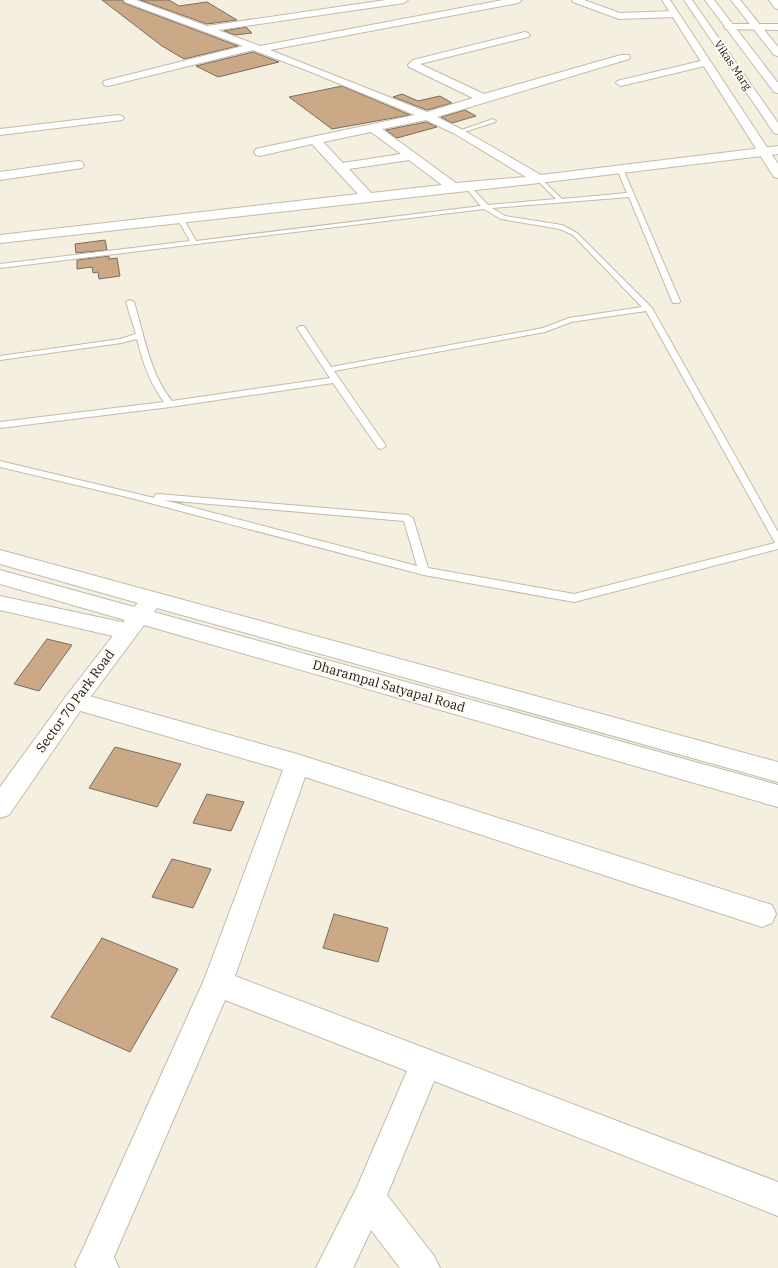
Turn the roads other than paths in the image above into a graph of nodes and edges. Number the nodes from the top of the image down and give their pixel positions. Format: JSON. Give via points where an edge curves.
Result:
{"nodes":[{"id":1,"x":153,"y":0,"type":"edge"},
{"id":2,"x":404,"y":0,"type":"edge"},
{"id":3,"x":518,"y":0,"type":"edge"},
{"id":4,"x":576,"y":0,"type":"edge"},
{"id":5,"x":666,"y":0,"type":"edge"},
{"id":6,"x":688,"y":0,"type":"edge"},
{"id":7,"x":709,"y":0,"type":"edge"},
{"id":8,"x":735,"y":0,"type":"edge"},
{"id":9,"x":773,"y":0,"type":"edge"},
{"id":10,"x":131,"y":2,"type":"edge"},
{"id":11,"x":441,"y":5,"type":"dead end"},
{"id":12,"x":778,"y":6,"type":"edge"},
{"id":13,"x":453,"y":12,"type":"junction"},
{"id":14,"x":674,"y":14,"type":"junction"},
{"id":15,"x":729,"y":27,"type":"junction"},
{"id":16,"x":757,"y":27,"type":"junction"},
{"id":17,"x":778,"y":27,"type":"edge"},
{"id":18,"x":206,"y":29,"type":"junction"},
{"id":19,"x":525,"y":35,"type":"dead end"},
{"id":20,"x":256,"y":48,"type":"junction"},
{"id":21,"x":778,"y":53,"type":"edge"},
{"id":22,"x":625,"y":57,"type":"dead end"},
{"id":23,"x":705,"y":63,"type":"junction"},
{"id":24,"x":108,"y":83,"type":"dead end"},
{"id":25,"x":621,"y":83,"type":"dead end"},
{"id":26,"x":778,"y":90,"type":"edge"},
{"id":27,"x":483,"y":98,"type":"junction"},
{"id":28,"x":426,"y":116,"type":"junction"},
{"id":29,"x":118,"y":118,"type":"dead end"},
{"id":30,"x":493,"y":121,"type":"dead end"},
{"id":31,"x":373,"y":128,"type":"junction"},
{"id":32,"x":778,"y":131,"type":"edge"},
{"id":33,"x":0,"y":132,"type":"edge"},
{"id":34,"x":459,"y":132,"type":"junction"},
{"id":35,"x":314,"y":140,"type":"junction"},
{"id":36,"x":778,"y":150,"type":"edge"},
{"id":37,"x":763,"y":151,"type":"junction"},
{"id":38,"x":260,"y":152,"type":"dead end"},
{"id":39,"x":411,"y":156,"type":"junction"},
{"id":40,"x":78,"y":165,"type":"dead end"},
{"id":41,"x":340,"y":167,"type":"junction"},
{"id":42,"x":620,"y":169,"type":"junction"},
{"id":43,"x":778,"y":174,"type":"edge"},
{"id":44,"x":0,"y":176,"type":"edge"},
{"id":45,"x":539,"y":179,"type":"junction"},
{"id":46,"x":467,"y":186,"type":"junction"},
{"id":47,"x":453,"y":187,"type":"junction"},
{"id":48,"x":631,"y":195,"type":"junction"},
{"id":49,"x":368,"y":197,"type":"junction"},
{"id":50,"x":561,"y":200,"type":"junction"},
{"id":51,"x":485,"y":207,"type":"junction"},
{"id":52,"x":180,"y":218,"type":"junction"},
{"id":53,"x":1,"y":236,"type":"edge"},
{"id":54,"x":194,"y":244,"type":"junction"},
{"id":55,"x":0,"y":266,"type":"edge"},
{"id":56,"x":676,"y":301,"type":"dead end"},
{"id":57,"x":130,"y":302,"type":"dead end"},
{"id":58,"x":648,"y":308,"type":"junction"},
{"id":59,"x":302,"y":328,"type":"dead end"},
{"id":60,"x":140,"y":335,"type":"junction"},
{"id":61,"x":0,"y":358,"type":"edge"},
{"id":62,"x":328,"y":370,"type":"junction"},
{"id":63,"x":335,"y":380,"type":"junction"},
{"id":64,"x":170,"y":404,"type":"junction"},
{"id":65,"x":0,"y":425,"type":"edge"},
{"id":66,"x":381,"y":446,"type":"dead end"},
{"id":67,"x":0,"y":464,"type":"edge"},
{"id":68,"x":127,"y":494,"type":"junction"},
{"id":69,"x":778,"y":541,"type":"edge"},
{"id":70,"x":778,"y":546,"type":"edge"},
{"id":71,"x":0,"y":557,"type":"edge"},
{"id":72,"x":424,"y":571,"type":"junction"},
{"id":73,"x":0,"y":577,"type":"edge"},
{"id":74,"x":0,"y":603,"type":"edge"},
{"id":75,"x":139,"y":615,"type":"junction"},
{"id":76,"x":75,"y":701,"type":"junction"},
{"id":77,"x":297,"y":764,"type":"junction"},
{"id":78,"x":778,"y":772,"type":"edge"},
{"id":79,"x":3,"y":796,"type":"edge"},
{"id":80,"x":778,"y":796,"type":"edge"},
{"id":81,"x":762,"y":914,"type":"dead end"},
{"id":82,"x":218,"y":983,"type":"junction"},
{"id":83,"x":426,"y":1063,"type":"junction"},
{"id":84,"x":369,"y":1199,"type":"junction"},
{"id":85,"x":778,"y":1199,"type":"edge"},
{"id":86,"x":95,"y":1267,"type":"edge"},
{"id":87,"x":334,"y":1268,"type":"edge"},
{"id":88,"x":422,"y":1268,"type":"edge"}],
"edges":[{"from":1,"to":10,"type":"street"},
{"from":2,"to":18,"type":"street"},
{"from":3,"to":13,"type":"street"},
{"from":4,"to":14,"type":"street","via":[[619,16]]},
{"from":5,"to":14,"type":"street"},
{"from":6,"to":32,"type":"street","name":"Vikas Marg"},
{"from":7,"to":15,"type":"street","name":"Vikas Marg"},
{"from":8,"to":16,"type":"street"},
{"from":9,"to":12,"type":"street"},
{"from":10,"to":18,"type":"street"},
{"from":11,"to":13,"type":"street"},
{"from":13,"to":20,"type":"street"},
{"from":14,"to":23,"type":"street"},
{"from":15,"to":16,"type":"street"},
{"from":15,"to":26,"type":"street","name":"Vikas Marg"},
{"from":16,"to":17,"type":"street"},
{"from":16,"to":21,"type":"street"},
{"from":18,"to":20,"type":"street"},
{"from":19,"to":27,"type":"street","via":[[413,65]]},
{"from":20,"to":24,"type":"street"},
{"from":20,"to":28,"type":"street"},
{"from":22,"to":27,"type":"street"},
{"from":23,"to":25,"type":"street"},
{"from":23,"to":37,"type":"street"},
{"from":27,"to":28,"type":"street"},
{"from":28,"to":31,"type":"street"},
{"from":28,"to":34,"type":"street"},
{"from":29,"to":33,"type":"street"},
{"from":30,"to":34,"type":"lane"},
{"from":31,"to":35,"type":"street"},
{"from":31,"to":39,"type":"street"},
{"from":34,"to":45,"type":"street"},
{"from":35,"to":38,"type":"street"},
{"from":35,"to":41,"type":"street"},
{"from":36,"to":37,"type":"street"},
{"from":37,"to":42,"type":"street"},
{"from":37,"to":43,"type":"street"},
{"from":39,"to":41,"type":"street"},
{"from":39,"to":47,"type":"street"},
{"from":40,"to":44,"type":"street"},
{"from":41,"to":49,"type":"street"},
{"from":42,"to":45,"type":"street"},
{"from":42,"to":48,"type":"lane"},
{"from":45,"to":46,"type":"street"},
{"from":45,"to":50,"type":"lane"},
{"from":46,"to":47,"type":"street"},
{"from":46,"to":51,"type":"lane"},
{"from":47,"to":49,"type":"street"},
{"from":48,"to":50,"type":"lane"},
{"from":48,"to":56,"type":"lane"},
{"from":49,"to":52,"type":"street"},
{"from":50,"to":51,"type":"lane"},
{"from":51,"to":54,"type":"lane"},
{"from":51,"to":58,"type":"lane","via":[[502,218],[549,224],[571,232]]},
{"from":52,"to":53,"type":"street"},
{"from":52,"to":54,"type":"lane"},
{"from":54,"to":55,"type":"lane"},
{"from":57,"to":60,"type":"lane"},
{"from":58,"to":62,"type":"lane","via":[[569,320],[545,330]]},
{"from":58,"to":69,"type":"lane"},
{"from":59,"to":62,"type":"lane"},
{"from":60,"to":61,"type":"lane","via":[[121,341]]},
{"from":60,"to":64,"type":"lane","via":[[163,397]]},
{"from":62,"to":63,"type":"lane"},
{"from":63,"to":64,"type":"lane"},
{"from":63,"to":66,"type":"lane"},
{"from":64,"to":65,"type":"lane"},
{"from":67,"to":68,"type":"lane"},
{"from":68,"to":72,"type":"lane"},
{"from":68,"to":72,"type":"lane","via":[[408,518]]},
{"from":70,"to":72,"type":"lane","via":[[574,598]]},
{"from":71,"to":75,"type":"street","name":"Dharampal Satyapal Road"},
{"from":73,"to":75,"type":"street","name":"Dharampal Satyapal Road"},
{"from":74,"to":75,"type":"street"},
{"from":75,"to":76,"type":"street","name":"Sector 70 Park Road"},
{"from":75,"to":78,"type":"street","name":"Dharampal Satyapal Road"},
{"from":75,"to":80,"type":"street","name":"Dharampal Satyapal Road"},
{"from":76,"to":77,"type":"street"},
{"from":76,"to":79,"type":"street","name":"Sector 70 Park Road"},
{"from":77,"to":81,"type":"street"},
{"from":77,"to":82,"type":"street"},
{"from":82,"to":83,"type":"street"},
{"from":82,"to":86,"type":"street"},
{"from":83,"to":84,"type":"street"},
{"from":83,"to":85,"type":"street"},
{"from":84,"to":87,"type":"street"},
{"from":84,"to":88,"type":"street"}]}
